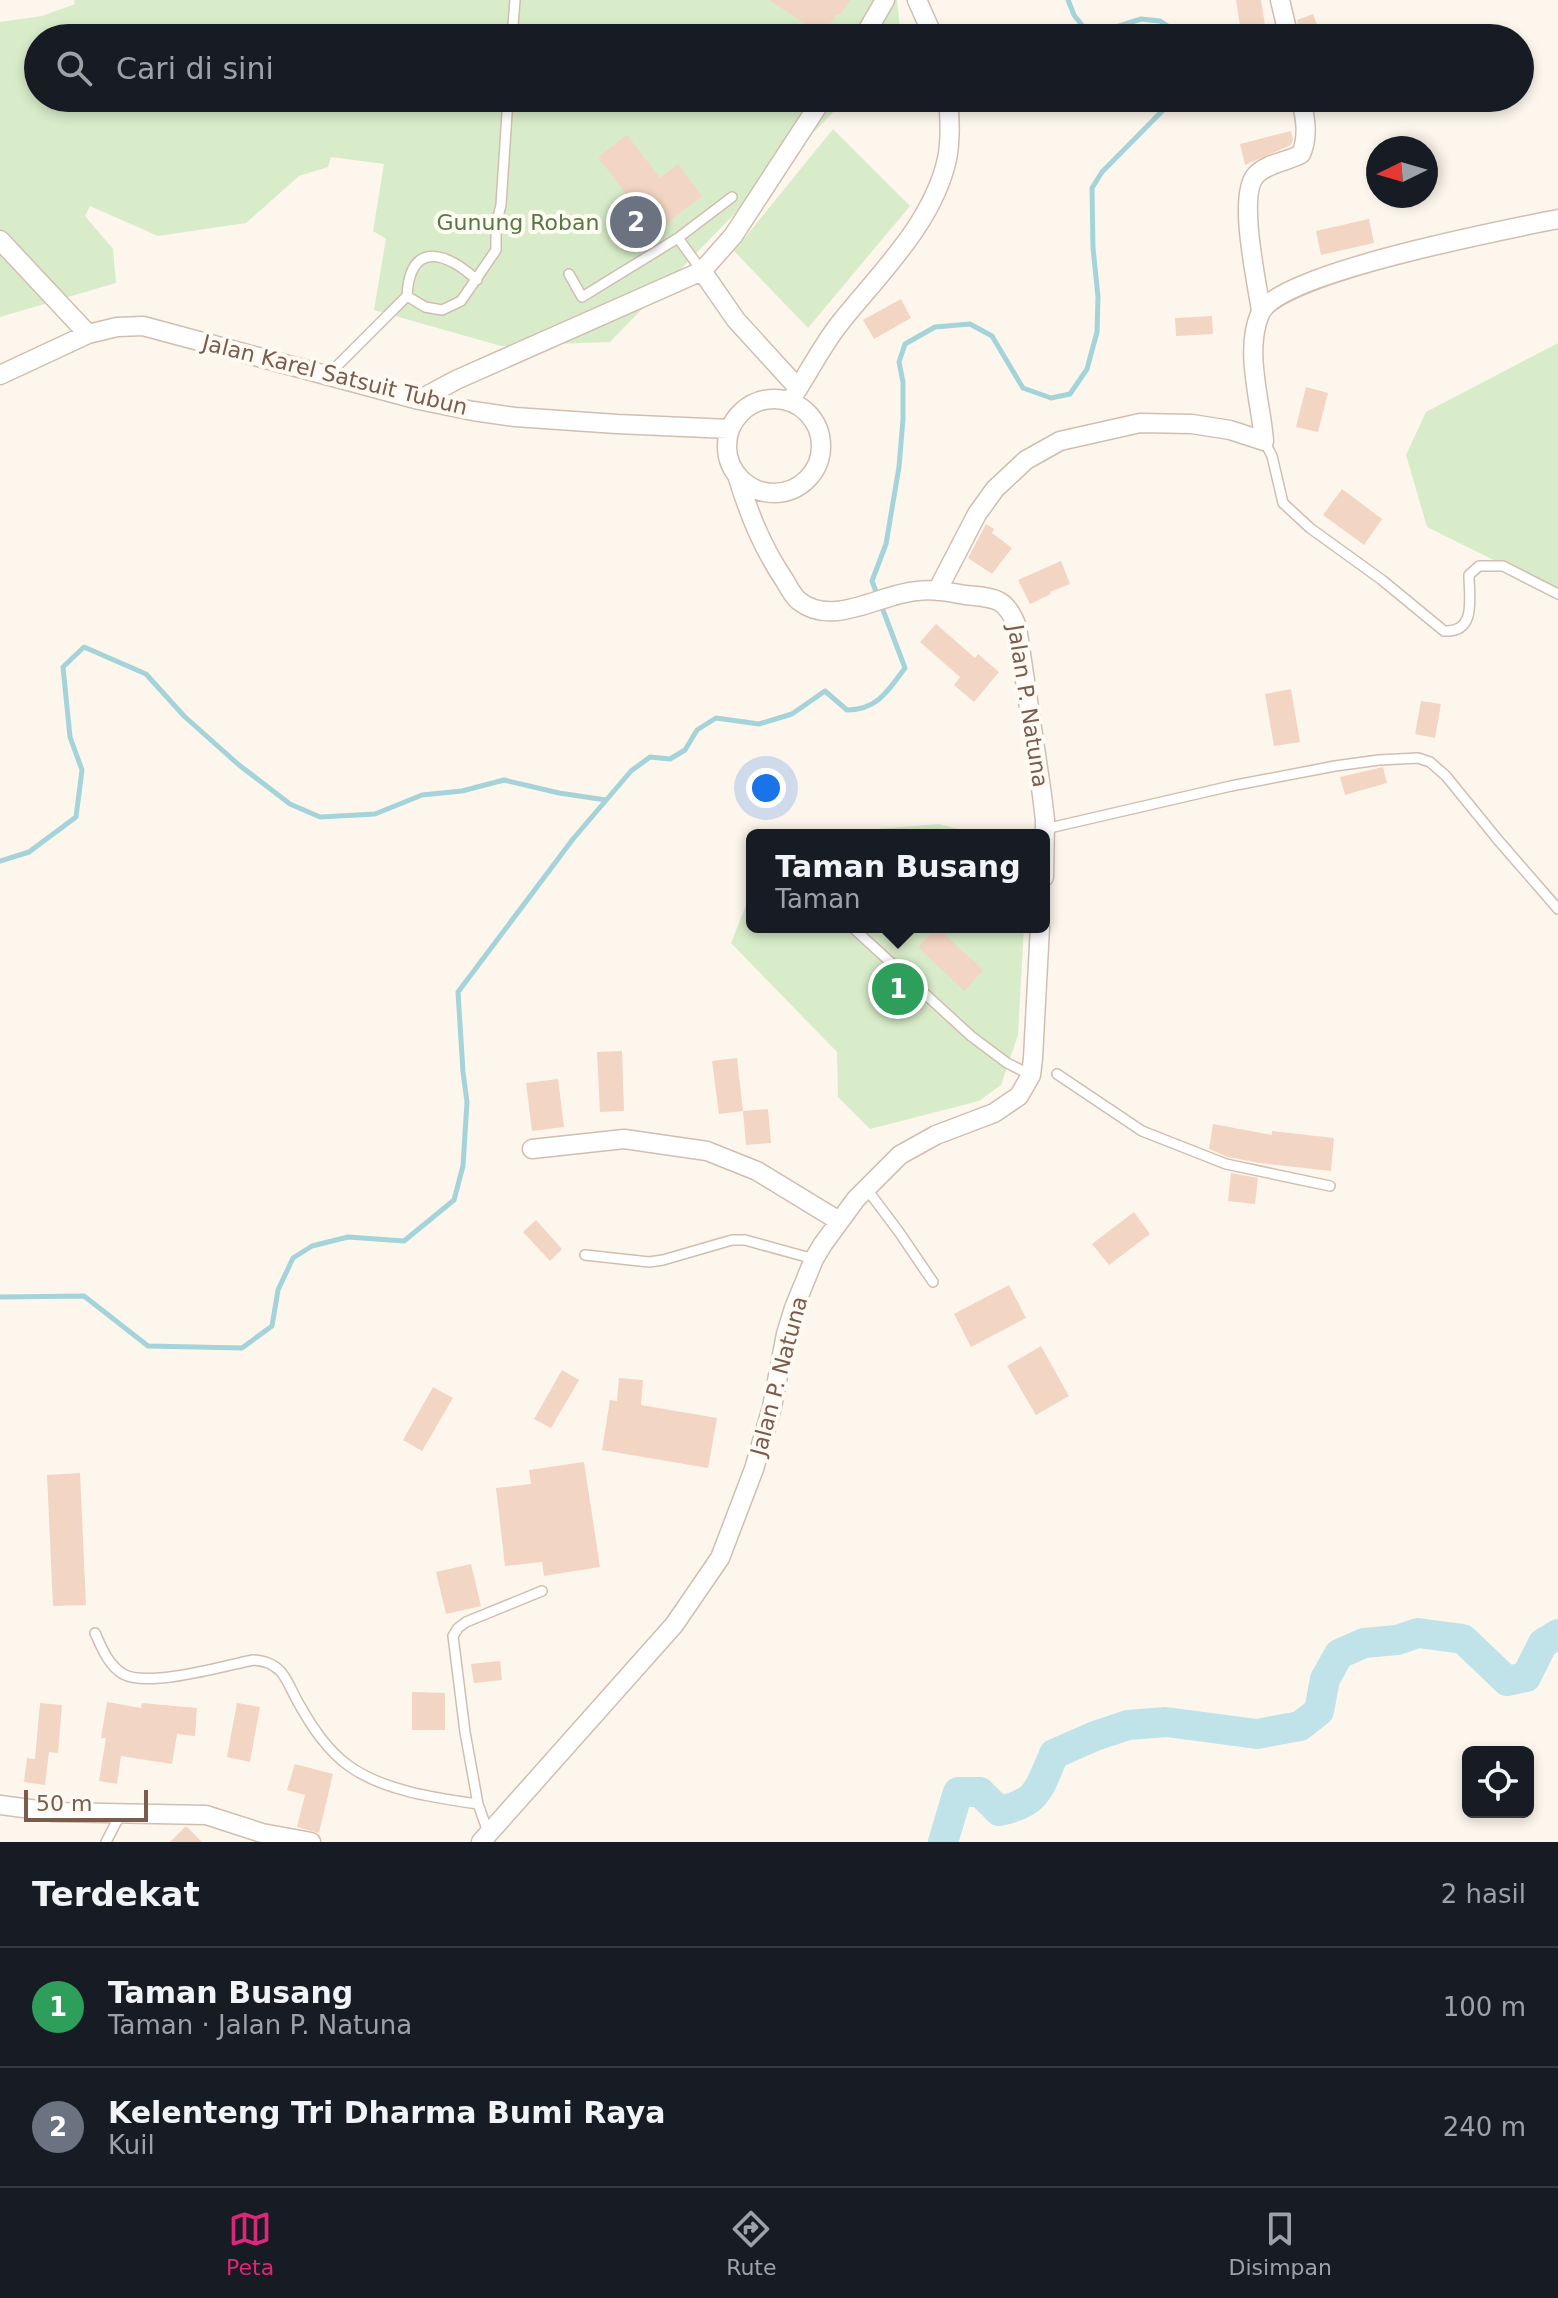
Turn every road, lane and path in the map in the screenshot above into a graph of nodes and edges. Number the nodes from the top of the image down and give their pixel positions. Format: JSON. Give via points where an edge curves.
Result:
{"nodes":[{"id":1,"x":515,"y":0,"type":"edge"},
{"id":2,"x":885,"y":0,"type":"edge"},
{"id":3,"x":917,"y":0,"type":"edge"},
{"id":4,"x":1280,"y":0,"type":"edge"},
{"id":5,"x":513,"y":24,"type":"edge"},
{"id":6,"x":871,"y":24,"type":"edge"},
{"id":7,"x":928,"y":24,"type":"edge"},
{"id":8,"x":1286,"y":24,"type":"edge"},
{"id":9,"x":507,"y":112,"type":"edge"},
{"id":10,"x":814,"y":112,"type":"edge"},
{"id":11,"x":950,"y":112,"type":"edge"},
{"id":12,"x":1304,"y":112,"type":"edge"},
{"id":13,"x":732,"y":197,"type":"dead end"},
{"id":14,"x":1558,"y":219,"type":"edge"},
{"id":15,"x":678,"y":238,"type":"junction"},
{"id":16,"x":0,"y":240,"type":"edge"},
{"id":17,"x":702,"y":271,"type":"junction"},
{"id":18,"x":569,"y":274,"type":"dead end"},
{"id":19,"x":477,"y":280,"type":"junction"},
{"id":20,"x":407,"y":296,"type":"junction"},
{"id":21,"x":1261,"y":311,"type":"junction"},
{"id":22,"x":88,"y":334,"type":"junction"},
{"id":23,"x":0,"y":375,"type":"edge"},
{"id":24,"x":327,"y":376,"type":"junction"},
{"id":25,"x":794,"y":395,"type":"junction"},
{"id":26,"x":419,"y":400,"type":"junction"},
{"id":27,"x":729,"y":429,"type":"junction"},
{"id":28,"x":1264,"y":441,"type":"junction"},
{"id":29,"x":737,"y":475,"type":"junction"},
{"id":30,"x":937,"y":591,"type":"junction"},
{"id":31,"x":1558,"y":594,"type":"edge"},
{"id":32,"x":1045,"y":829,"type":"joint"},
{"id":33,"x":1558,"y":909,"type":"edge"},
{"id":34,"x":859,"y":933,"type":"edge"},
{"id":35,"x":1040,"y":933,"type":"edge"},
{"id":36,"x":1035,"y":1065,"type":"junction"},
{"id":37,"x":1057,"y":1074,"type":"dead end"},
{"id":38,"x":532,"y":1149,"type":"dead end"},
{"id":39,"x":1330,"y":1186,"type":"dead end"},
{"id":40,"x":866,"y":1188,"type":"junction"},
{"id":41,"x":839,"y":1221,"type":"junction"},
{"id":42,"x":585,"y":1255,"type":"dead end"},
{"id":43,"x":814,"y":1259,"type":"junction"},
{"id":44,"x":933,"y":1282,"type":"dead end"},
{"id":45,"x":542,"y":1591,"type":"dead end"},
{"id":46,"x":95,"y":1633,"type":"dead end"},
{"id":47,"x":478,"y":1804,"type":"junction"},
{"id":48,"x":0,"y":1805,"type":"edge"},
{"id":49,"x":120,"y":1815,"type":"junction"},
{"id":50,"x":484,"y":1837,"type":"edge"},
{"id":51,"x":106,"y":1842,"type":"edge"},
{"id":52,"x":311,"y":1842,"type":"edge"}],
"edges":[{"from":1,"to":5,"type":"lane"},
{"from":2,"to":6,"type":"street"},
{"from":3,"to":7,"type":"street"},
{"from":4,"to":8,"type":"street"},
{"from":9,"to":19,"type":"lane","via":[[496,250]]},
{"from":10,"to":17,"type":"street","via":[[741,225]]},
{"from":11,"to":25,"type":"street","via":[[947,160],[934,194],[904,246],[837,326]]},
{"from":12,"to":21,"type":"street","via":[[1301,154],[1264,168],[1253,177],[1248,192]]},
{"from":13,"to":15,"type":"lane"},
{"from":14,"to":21,"type":"street","via":[[1404,252],[1301,286]]},
{"from":15,"to":17,"type":"lane"},
{"from":15,"to":18,"type":"lane","via":[[582,297]]},
{"from":16,"to":22,"type":"street"},
{"from":17,"to":25,"type":"street"},
{"from":17,"to":26,"type":"street"},
{"from":19,"to":20,"type":"lane","via":[[461,301],[442,310]]},
{"from":19,"to":20,"type":"lane","via":[[461,265],[425,257],[413,265]]},
{"from":20,"to":24,"type":"lane"},
{"from":21,"to":28,"type":"street","via":[[1254,336]]},
{"from":22,"to":23,"type":"street","name":"Jalan Karel Satsuit Tubun"},
{"from":22,"to":24,"type":"street","name":"Jalan Karel Satsuit Tubun","via":[[143,326]]},
{"from":24,"to":26,"type":"street","name":"Jalan Karel Satsuit Tubun"},
{"from":25,"to":27,"type":"street","via":[[743,409]]},
{"from":25,"to":29,"type":"street","via":[[821,438],[818,463],[804,483],[781,494],[757,491]]},
{"from":26,"to":27,"type":"street","name":"Jalan Karel Satsuit Tubun","via":[[515,417]]},
{"from":27,"to":29,"type":"street","via":[[726,454]]},
{"from":28,"to":30,"type":"street","via":[[1192,424],[1140,423],[1060,441],[1026,460],[995,489]]},
{"from":28,"to":31,"type":"lane","via":[[1283,503],[1444,631],[1462,627],[1469,616],[1469,575],[1479,566],[1503,566]]},
{"from":29,"to":30,"type":"street","name":"Jalan P. Natuna","via":[[750,518],[797,600],[830,612],[891,595]]},
{"from":30,"to":32,"type":"street","name":"Jalan P. Natuna","via":[[996,598],[1012,614]]},
{"from":32,"to":33,"type":"lane","via":[[1335,766],[1418,758],[1446,776]]},
{"from":34,"to":36,"type":"lane","via":[[1007,1063]]},
{"from":35,"to":36,"type":"street"},
{"from":36,"to":40,"type":"street","name":"Jalan P. Natuna","via":[[1009,1104],[916,1144]]},
{"from":37,"to":39,"type":"lane","via":[[1142,1131],[1226,1164]]},
{"from":38,"to":41,"type":"street","via":[[624,1139],[707,1151],[757,1171]]},
{"from":40,"to":41,"type":"street","name":"Jalan P. Natuna"},
{"from":40,"to":44,"type":"lane"},
{"from":41,"to":43,"type":"street","name":"Jalan P. Natuna"},
{"from":42,"to":43,"type":"lane","via":[[649,1262],[745,1240]]},
{"from":43,"to":50,"type":"street","name":"Jalan P. Natuna","via":[[786,1334],[754,1469],[720,1558],[674,1625]]},
{"from":45,"to":47,"type":"lane","via":[[479,1615],[453,1636]]},
{"from":46,"to":47,"type":"lane","via":[[106,1658],[132,1678],[266,1661],[282,1673],[307,1720],[350,1767],[428,1797]]},
{"from":47,"to":50,"type":"lane"},
{"from":48,"to":49,"type":"street"},
{"from":49,"to":51,"type":"lane"},
{"from":49,"to":52,"type":"street","via":[[206,1815]]}]}
